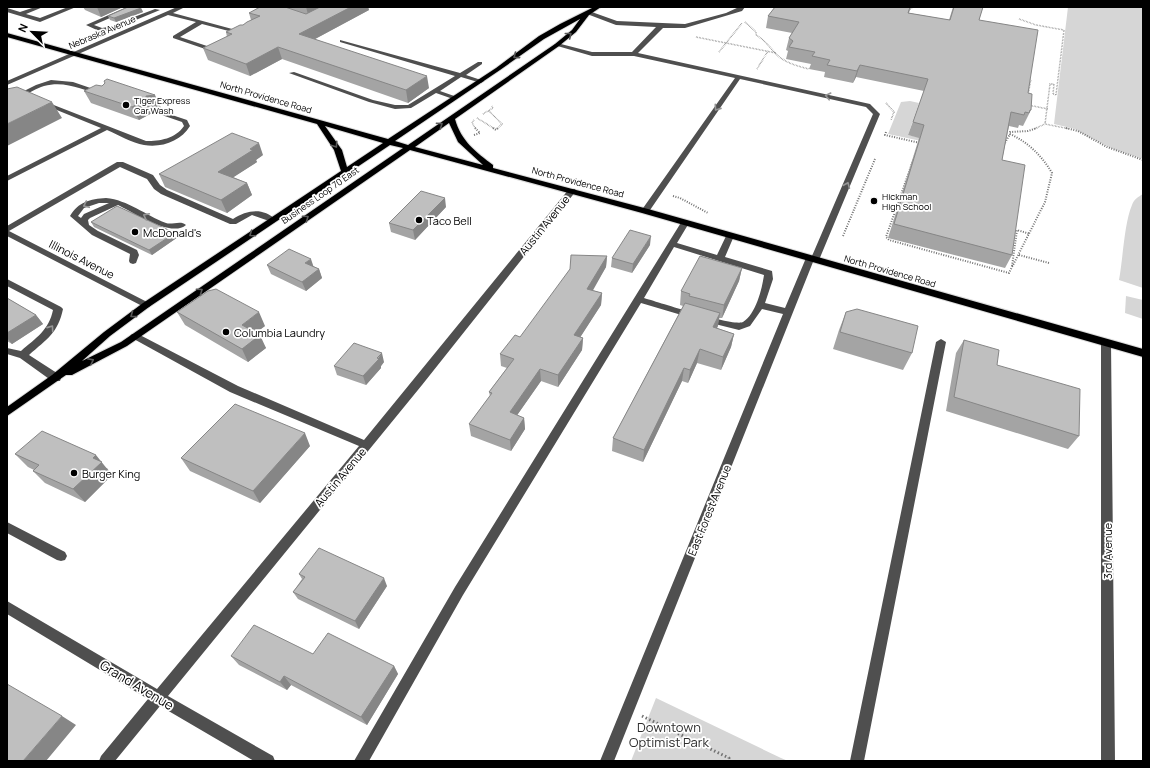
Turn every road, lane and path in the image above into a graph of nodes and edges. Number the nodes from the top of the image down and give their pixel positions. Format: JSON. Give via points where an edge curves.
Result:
{"nodes":[{"id":1,"x":40,"y":7,"type":"edge"},
{"id":2,"x":72,"y":7,"type":"edge"},
{"id":3,"x":132,"y":7,"type":"edge"},
{"id":4,"x":150,"y":7,"type":"edge"},
{"id":5,"x":182,"y":7,"type":"edge"},
{"id":6,"x":598,"y":7,"type":"edge"},
{"id":7,"x":742,"y":7,"type":"edge"},
{"id":8,"x":907,"y":7,"type":"edge"},
{"id":9,"x":912,"y":7,"type":"edge"},
{"id":10,"x":7,"y":10,"type":"edge"},
{"id":11,"x":157,"y":10,"type":"junction"},
{"id":12,"x":168,"y":13,"type":"junction"},
{"id":13,"x":20,"y":14,"type":"junction"},
{"id":14,"x":587,"y":14,"type":"junction"},
{"id":15,"x":1019,"y":19,"type":"dead end"},
{"id":16,"x":201,"y":22,"type":"junction"},
{"id":17,"x":661,"y":26,"type":"junction"},
{"id":18,"x":246,"y":34,"type":"edge"},
{"id":19,"x":7,"y":35,"type":"edge"},
{"id":20,"x":690,"y":36,"type":"dead end"},
{"id":21,"x":342,"y":41,"type":"dead end"},
{"id":22,"x":726,"y":43,"type":"junction"},
{"id":23,"x":557,"y":45,"type":"junction"},
{"id":24,"x":214,"y":50,"type":"edge"},
{"id":25,"x":719,"y":52,"type":"dead end"},
{"id":26,"x":75,"y":53,"type":"junction"},
{"id":27,"x":776,"y":53,"type":"junction"},
{"id":28,"x":634,"y":54,"type":"junction"},
{"id":29,"x":480,"y":63,"type":"dead end"},
{"id":30,"x":809,"y":69,"type":"dead end"},
{"id":31,"x":7,"y":73,"type":"edge"},
{"id":32,"x":292,"y":73,"type":"dead end"},
{"id":33,"x":462,"y":75,"type":"junction"},
{"id":34,"x":739,"y":76,"type":"junction"},
{"id":35,"x":20,"y":77,"type":"junction"},
{"id":36,"x":1031,"y":79,"type":"edge"},
{"id":37,"x":480,"y":81,"type":"junction"},
{"id":38,"x":7,"y":83,"type":"edge"},
{"id":39,"x":7,"y":88,"type":"edge"},
{"id":40,"x":435,"y":91,"type":"junction"},
{"id":41,"x":21,"y":94,"type":"junction"},
{"id":42,"x":107,"y":95,"type":"edge"},
{"id":43,"x":455,"y":98,"type":"junction"},
{"id":44,"x":1027,"y":98,"type":"edge"},
{"id":45,"x":490,"y":104,"type":"dead end"},
{"id":46,"x":1026,"y":105,"type":"edge"},
{"id":47,"x":1048,"y":109,"type":"junction"},
{"id":48,"x":155,"y":111,"type":"edge"},
{"id":49,"x":488,"y":111,"type":"junction"},
{"id":50,"x":451,"y":117,"type":"junction"},
{"id":51,"x":477,"y":118,"type":"junction"},
{"id":52,"x":319,"y":122,"type":"junction"},
{"id":53,"x":1045,"y":124,"type":"junction"},
{"id":54,"x":106,"y":128,"type":"junction"},
{"id":55,"x":885,"y":134,"type":"dead end"},
{"id":56,"x":1010,"y":134,"type":"junction"},
{"id":57,"x":473,"y":136,"type":"dead end"},
{"id":58,"x":882,"y":140,"type":"dead end"},
{"id":59,"x":389,"y":142,"type":"junction"},
{"id":60,"x":407,"y":147,"type":"junction"},
{"id":61,"x":1003,"y":148,"type":"edge"},
{"id":62,"x":877,"y":153,"type":"dead end"},
{"id":63,"x":915,"y":155,"type":"edge"},
{"id":64,"x":1143,"y":160,"type":"edge"},
{"id":65,"x":493,"y":170,"type":"junction"},
{"id":66,"x":345,"y":171,"type":"junction"},
{"id":67,"x":7,"y":179,"type":"edge"},
{"id":68,"x":572,"y":191,"type":"junction"},
{"id":69,"x":670,"y":195,"type":"dead end"},
{"id":70,"x":645,"y":211,"type":"junction"},
{"id":71,"x":710,"y":215,"type":"dead end"},
{"id":72,"x":272,"y":220,"type":"junction"},
{"id":73,"x":686,"y":223,"type":"junction"},
{"id":74,"x":182,"y":225,"type":"dead end"},
{"id":75,"x":7,"y":229,"type":"edge"},
{"id":76,"x":1011,"y":229,"type":"edge"},
{"id":77,"x":1017,"y":230,"type":"junction"},
{"id":78,"x":7,"y":233,"type":"edge"},
{"id":79,"x":1030,"y":234,"type":"junction"},
{"id":80,"x":730,"y":236,"type":"junction"},
{"id":81,"x":842,"y":238,"type":"dead end"},
{"id":82,"x":672,"y":244,"type":"junction"},
{"id":83,"x":1019,"y":255,"type":"junction"},
{"id":84,"x":720,"y":258,"type":"junction"},
{"id":85,"x":813,"y":259,"type":"junction"},
{"id":86,"x":133,"y":261,"type":"dead end"},
{"id":87,"x":1049,"y":263,"type":"dead end"},
{"id":88,"x":1012,"y":268,"type":"junction"},
{"id":89,"x":7,"y":282,"type":"edge"},
{"id":90,"x":638,"y":299,"type":"junction"},
{"id":91,"x":760,"y":304,"type":"junction"},
{"id":92,"x":146,"y":305,"type":"junction"},
{"id":93,"x":789,"y":312,"type":"junction"},
{"id":94,"x":135,"y":336,"type":"junction"},
{"id":95,"x":941,"y":342,"type":"dead end"},
{"id":96,"x":1106,"y":342,"type":"junction"},
{"id":97,"x":7,"y":351,"type":"edge"},
{"id":98,"x":1143,"y":353,"type":"edge"},
{"id":99,"x":23,"y":355,"type":"junction"},
{"id":100,"x":56,"y":378,"type":"junction"},
{"id":101,"x":7,"y":412,"type":"edge"},
{"id":102,"x":366,"y":445,"type":"junction"},
{"id":103,"x":7,"y":527,"type":"edge"},
{"id":104,"x":61,"y":556,"type":"dead end"},
{"id":105,"x":9,"y":611,"type":"edge"},
{"id":106,"x":157,"y":697,"type":"junction"},
{"id":107,"x":628,"y":709,"type":"junction"},
{"id":108,"x":106,"y":761,"type":"edge"},
{"id":109,"x":268,"y":761,"type":"edge"},
{"id":110,"x":361,"y":761,"type":"edge"},
{"id":111,"x":608,"y":761,"type":"edge"},
{"id":112,"x":728,"y":761,"type":"edge"},
{"id":113,"x":857,"y":761,"type":"edge"},
{"id":114,"x":1108,"y":761,"type":"edge"}],
"edges":[{"from":1,"to":13,"type":"street"},
{"from":2,"to":13,"type":"street","via":[[40,20]]},
{"from":3,"to":11,"type":"street","via":[[89,25],[101,30],[109,29]]},
{"from":4,"to":11,"type":"street"},
{"from":5,"to":12,"type":"street","name":"Nebraska Avenue"},
{"from":6,"to":14,"type":"main road","name":"Business Loop 70 East"},
{"from":7,"to":17,"type":"street","via":[[728,14],[685,26]]},
{"from":8,"to":9,"type":"path"},
{"from":10,"to":13,"type":"street"},
{"from":11,"to":12,"type":"street"},
{"from":12,"to":16,"type":"street"},
{"from":12,"to":26,"type":"street","name":"Nebraska Avenue"},
{"from":14,"to":17,"type":"street","via":[[616,23]]},
{"from":23,"to":14,"type":"main road","name":"Business Loop 70 East","one_way":true,"via":[[574,31]]},
{"from":14,"to":37,"type":"main road","name":"Business Loop 70 East","one_way":true,"via":[[558,27]]},
{"from":15,"to":47,"type":"path","via":[[1064,30],[1056,95],[1053,94],[1054,84],[1050,84]]},
{"from":16,"to":18,"type":"street"},
{"from":16,"to":24,"type":"street","via":[[175,36]]},
{"from":17,"to":28,"type":"street"},
{"from":19,"to":26,"type":"main road","name":"North Providence Road"},
{"from":20,"to":22,"type":"path"},
{"from":21,"to":33,"type":"street"},
{"from":22,"to":25,"type":"path"},
{"from":22,"to":27,"type":"path"},
{"from":22,"to":27,"type":"path","via":[[744,20]]},
{"from":23,"to":28,"type":"street","via":[[607,56]]},
{"from":23,"to":50,"type":"main road","name":"Business Loop 70 East"},
{"from":26,"to":35,"type":"street","name":"Nebraska Avenue"},
{"from":26,"to":52,"type":"main road","name":"North Providence Road"},
{"from":27,"to":30,"type":"path","via":[[791,65]]},
{"from":28,"to":34,"type":"street"},
{"from":29,"to":33,"type":"street"},
{"from":31,"to":35,"type":"street"},
{"from":32,"to":40,"type":"street","via":[[370,101],[395,107],[410,108]]},
{"from":33,"to":37,"type":"street"},
{"from":33,"to":40,"type":"street"},
{"from":34,"to":70,"type":"street","one_way":true},
{"from":85,"to":34,"type":"street","name":"East Forest Avenue","one_way":true,"via":[[832,221],[877,114],[868,105]]},
{"from":35,"to":38,"type":"street","name":"Nebraska Avenue"},
{"from":36,"to":44,"type":"path"},
{"from":37,"to":43,"type":"main road","name":"Business Loop 70 East"},
{"from":39,"to":41,"type":"street"},
{"from":40,"to":43,"type":"street"},
{"from":41,"to":42,"type":"street","via":[[43,84],[57,82],[72,83]]},
{"from":41,"to":54,"type":"street"},
{"from":43,"to":59,"type":"main road","name":"Business Loop 70 East"},
{"from":45,"to":49,"type":"path","via":[[493,108]]},
{"from":46,"to":47,"type":"path"},
{"from":47,"to":53,"type":"path"},
{"from":48,"to":54,"type":"street","via":[[185,121],[185,131],[172,139],[145,143]]},
{"from":49,"to":51,"type":"path"},
{"from":49,"to":51,"type":"path","via":[[502,124],[496,130]]},
{"from":60,"to":50,"type":"main road","name":"Business Loop 70 East","one_way":true},
{"from":50,"to":65,"type":"main road","via":[[454,131],[461,141]]},
{"from":51,"to":57,"type":"path","via":[[472,123],[480,133]]},
{"from":52,"to":59,"type":"main road","name":"North Providence Road"},
{"from":52,"to":66,"type":"main road","one_way":true,"via":[[338,150]]},
{"from":53,"to":56,"type":"path","via":[[1028,132]]},
{"from":53,"to":64,"type":"path","via":[[1078,131],[1107,147]]},
{"from":54,"to":67,"type":"street"},
{"from":55,"to":58,"type":"path"},
{"from":56,"to":61,"type":"path"},
{"from":56,"to":79,"type":"path","via":[[1019,138],[1045,160],[1052,173],[1045,202]]},
{"from":59,"to":60,"type":"main road","name":"North Providence Road"},
{"from":59,"to":66,"type":"main road","name":"Business Loop 70 East"},
{"from":60,"to":65,"type":"main road","name":"North Providence Road"},
{"from":94,"to":60,"type":"main road","name":"Business Loop 70 East","one_way":true},
{"from":62,"to":81,"type":"path"},
{"from":63,"to":88,"type":"path","via":[[886,237],[889,240],[1009,272]]},
{"from":65,"to":68,"type":"main road","name":"North Providence Road"},
{"from":66,"to":72,"type":"main road","name":"Business Loop 70 East"},
{"from":68,"to":70,"type":"main road","name":"North Providence Road"},
{"from":68,"to":102,"type":"street","name":"Austin Avenue"},
{"from":69,"to":71,"type":"path"},
{"from":70,"to":73,"type":"main road","name":"North Providence Road"},
{"from":72,"to":75,"type":"street","via":[[255,212],[233,222],[164,192],[157,188],[150,177],[120,164]]},
{"from":72,"to":92,"type":"main road","name":"Business Loop 70 East","one_way":true},
{"from":73,"to":80,"type":"main road","name":"North Providence Road"},
{"from":73,"to":82,"type":"street"},
{"from":74,"to":86,"type":"street","one_way":true,"via":[[166,226],[118,202],[87,216],[84,220],[85,226],[134,252]]},
{"from":76,"to":77,"type":"path"},
{"from":77,"to":79,"type":"path"},
{"from":77,"to":88,"type":"path"},
{"from":78,"to":92,"type":"street","name":"Illinois Avenue"},
{"from":79,"to":83,"type":"path"},
{"from":80,"to":84,"type":"street"},
{"from":80,"to":85,"type":"main road","name":"North Providence Road"},
{"from":82,"to":84,"type":"street"},
{"from":82,"to":90,"type":"street"},
{"from":83,"to":87,"type":"path"},
{"from":83,"to":88,"type":"path"},
{"from":84,"to":91,"type":"street","via":[[769,273]]},
{"from":85,"to":93,"type":"street","name":"East Forest Avenue"},
{"from":85,"to":96,"type":"main road","name":"North Providence Road"},
{"from":99,"to":89,"type":"street","one_way":true,"via":[[55,323],[58,309]]},
{"from":90,"to":91,"type":"street","via":[[721,323],[742,326],[751,321]]},
{"from":90,"to":110,"type":"street","via":[[459,591]]},
{"from":91,"to":93,"type":"street"},
{"from":92,"to":100,"type":"main road","name":"Business Loop 70 East","one_way":true,"via":[[107,334]]},
{"from":93,"to":107,"type":"street","name":"East Forest Avenue"},
{"from":100,"to":94,"type":"main road","name":"Business Loop 70 East","one_way":true},
{"from":94,"to":102,"type":"street","via":[[234,389]]},
{"from":95,"to":113,"type":"street"},
{"from":96,"to":98,"type":"main road","name":"North Providence Road"},
{"from":96,"to":114,"type":"street","name":"3rd Avenue"},
{"from":97,"to":99,"type":"street"},
{"from":99,"to":100,"type":"street"},
{"from":100,"to":101,"type":"main road","name":"Business Loop 70 East"},
{"from":102,"to":106,"type":"street","name":"Austin Avenue"},
{"from":103,"to":104,"type":"street"},
{"from":105,"to":106,"type":"street","name":"Grand Avenue"},
{"from":106,"to":108,"type":"street","name":"Austin Avenue"},
{"from":106,"to":109,"type":"street","name":"Grand Avenue"},
{"from":107,"to":111,"type":"street","name":"East Forest Avenue"},
{"from":107,"to":112,"type":"path","via":[[729,758]]}]}
